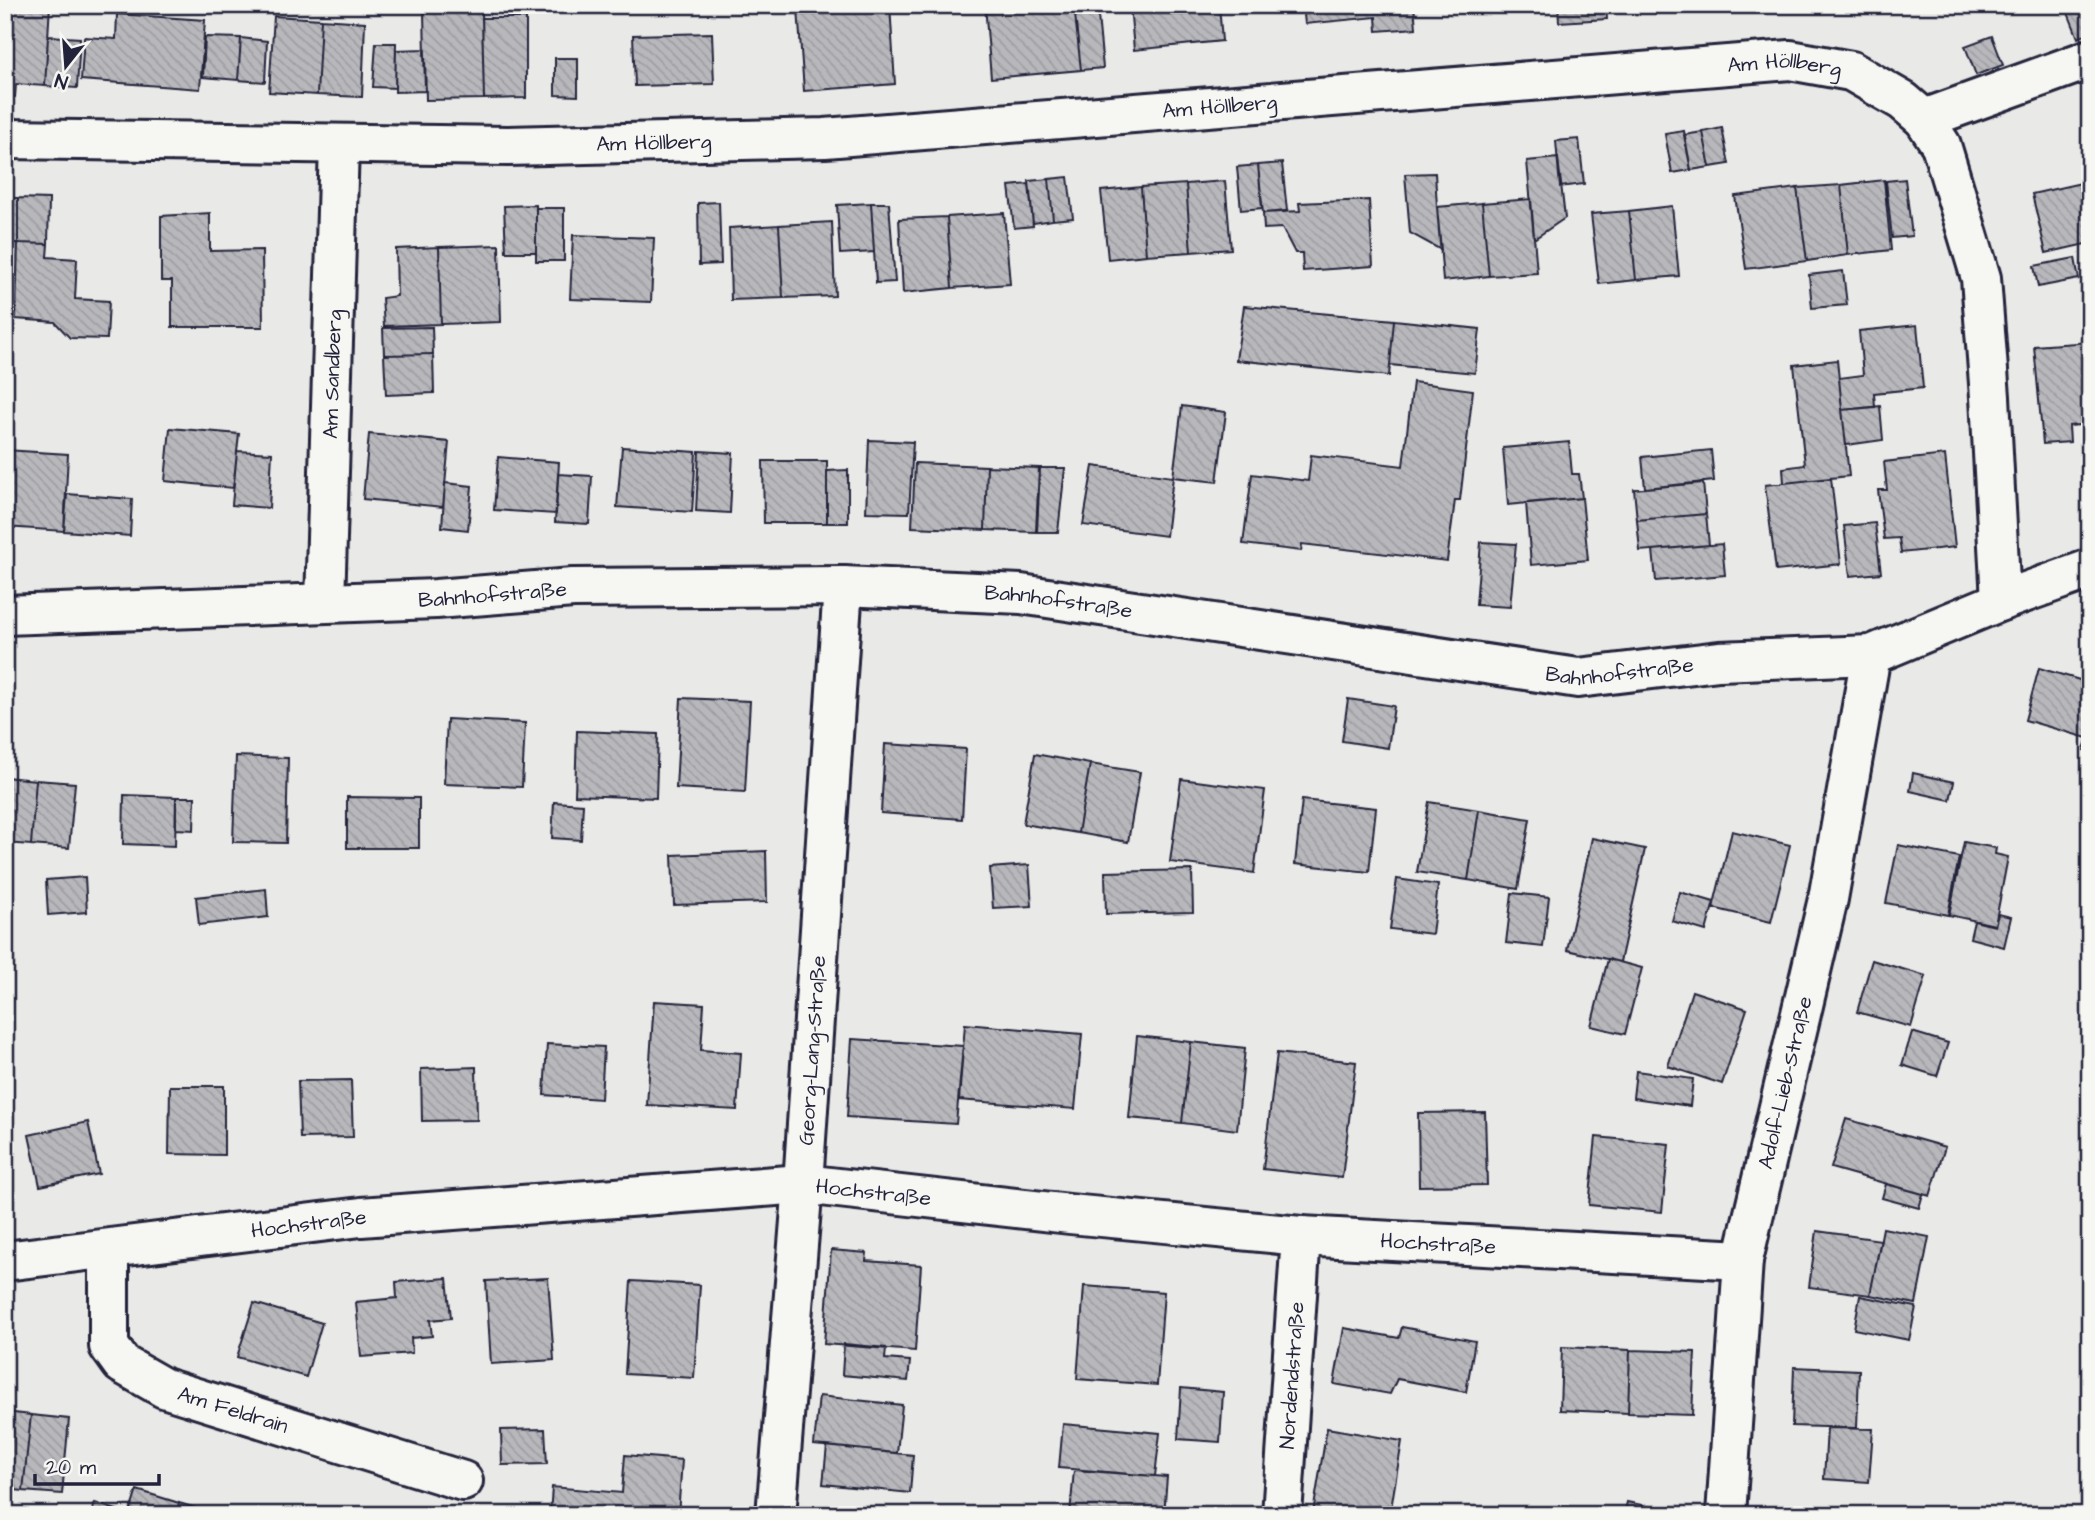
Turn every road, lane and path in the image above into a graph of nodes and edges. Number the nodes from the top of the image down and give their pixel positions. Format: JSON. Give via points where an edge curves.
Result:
{"nodes":[{"id":1,"x":2090,"y":59,"type":"edge"},
{"id":2,"x":1924,"y":119,"type":"junction"},
{"id":3,"x":5,"y":139,"type":"edge"},
{"id":4,"x":338,"y":145,"type":"junction"},
{"id":5,"x":2090,"y":569,"type":"edge"},
{"id":6,"x":843,"y":586,"type":"junction"},
{"id":7,"x":2001,"y":601,"type":"junction"},
{"id":8,"x":325,"y":603,"type":"junction"},
{"id":9,"x":5,"y":615,"type":"edge"},
{"id":10,"x":1871,"y":655,"type":"junction"},
{"id":11,"x":803,"y":1184,"type":"junction"},
{"id":12,"x":1301,"y":1236,"type":"junction"},
{"id":13,"x":109,"y":1249,"type":"junction"},
{"id":14,"x":1743,"y":1260,"type":"junction"},
{"id":15,"x":5,"y":1261,"type":"edge"},
{"id":16,"x":463,"y":1481,"type":"dead end"},
{"id":17,"x":776,"y":1515,"type":"edge"},
{"id":18,"x":1282,"y":1515,"type":"edge"},
{"id":19,"x":1726,"y":1515,"type":"edge"}],
"edges":[{"from":1,"to":2,"type":"street"},
{"from":2,"to":4,"type":"street","name":"Am Höllberg","via":[[1903,101],[1851,71],[1790,60],[825,138]]},
{"from":2,"to":7,"type":"street","name":"Am Höllberg","via":[[1941,145],[1981,278]]},
{"from":3,"to":4,"type":"street","name":"Am Höllberg"},
{"from":4,"to":8,"type":"street","name":"Am Sandberg"},
{"from":5,"to":7,"type":"street","name":"Bahnhofstraße"},
{"from":6,"to":8,"type":"street","name":"Bahnhofstraße","via":[[573,587]]},
{"from":6,"to":10,"type":"street","name":"Bahnhofstraße","via":[[1021,594],[1578,678],[1720,661]]},
{"from":6,"to":11,"type":"street","name":"Georg-Lang-Straße"},
{"from":7,"to":10,"type":"street","name":"Bahnhofstraße"},
{"from":8,"to":9,"type":"street","name":"Bahnhofstraße"},
{"from":10,"to":14,"type":"street","name":"Adolf-Lieb-Straße","via":[[1828,899]]},
{"from":11,"to":12,"type":"street","name":"Hochstraße"},
{"from":11,"to":13,"type":"street","name":"Hochstraße","via":[[361,1217]]},
{"from":11,"to":17,"type":"street","name":"Georg-Lang-Straße"},
{"from":12,"to":14,"type":"street","name":"Hochstraße"},
{"from":12,"to":18,"type":"street","name":"Nordendstraße"},
{"from":13,"to":15,"type":"street","name":"Hochstraße"},
{"from":13,"to":16,"type":"street","name":"Am Feldrain","via":[[109,1346],[122,1364],[164,1388]]},
{"from":14,"to":19,"type":"street","name":"Adolf-Lieb-Straße"}]}
